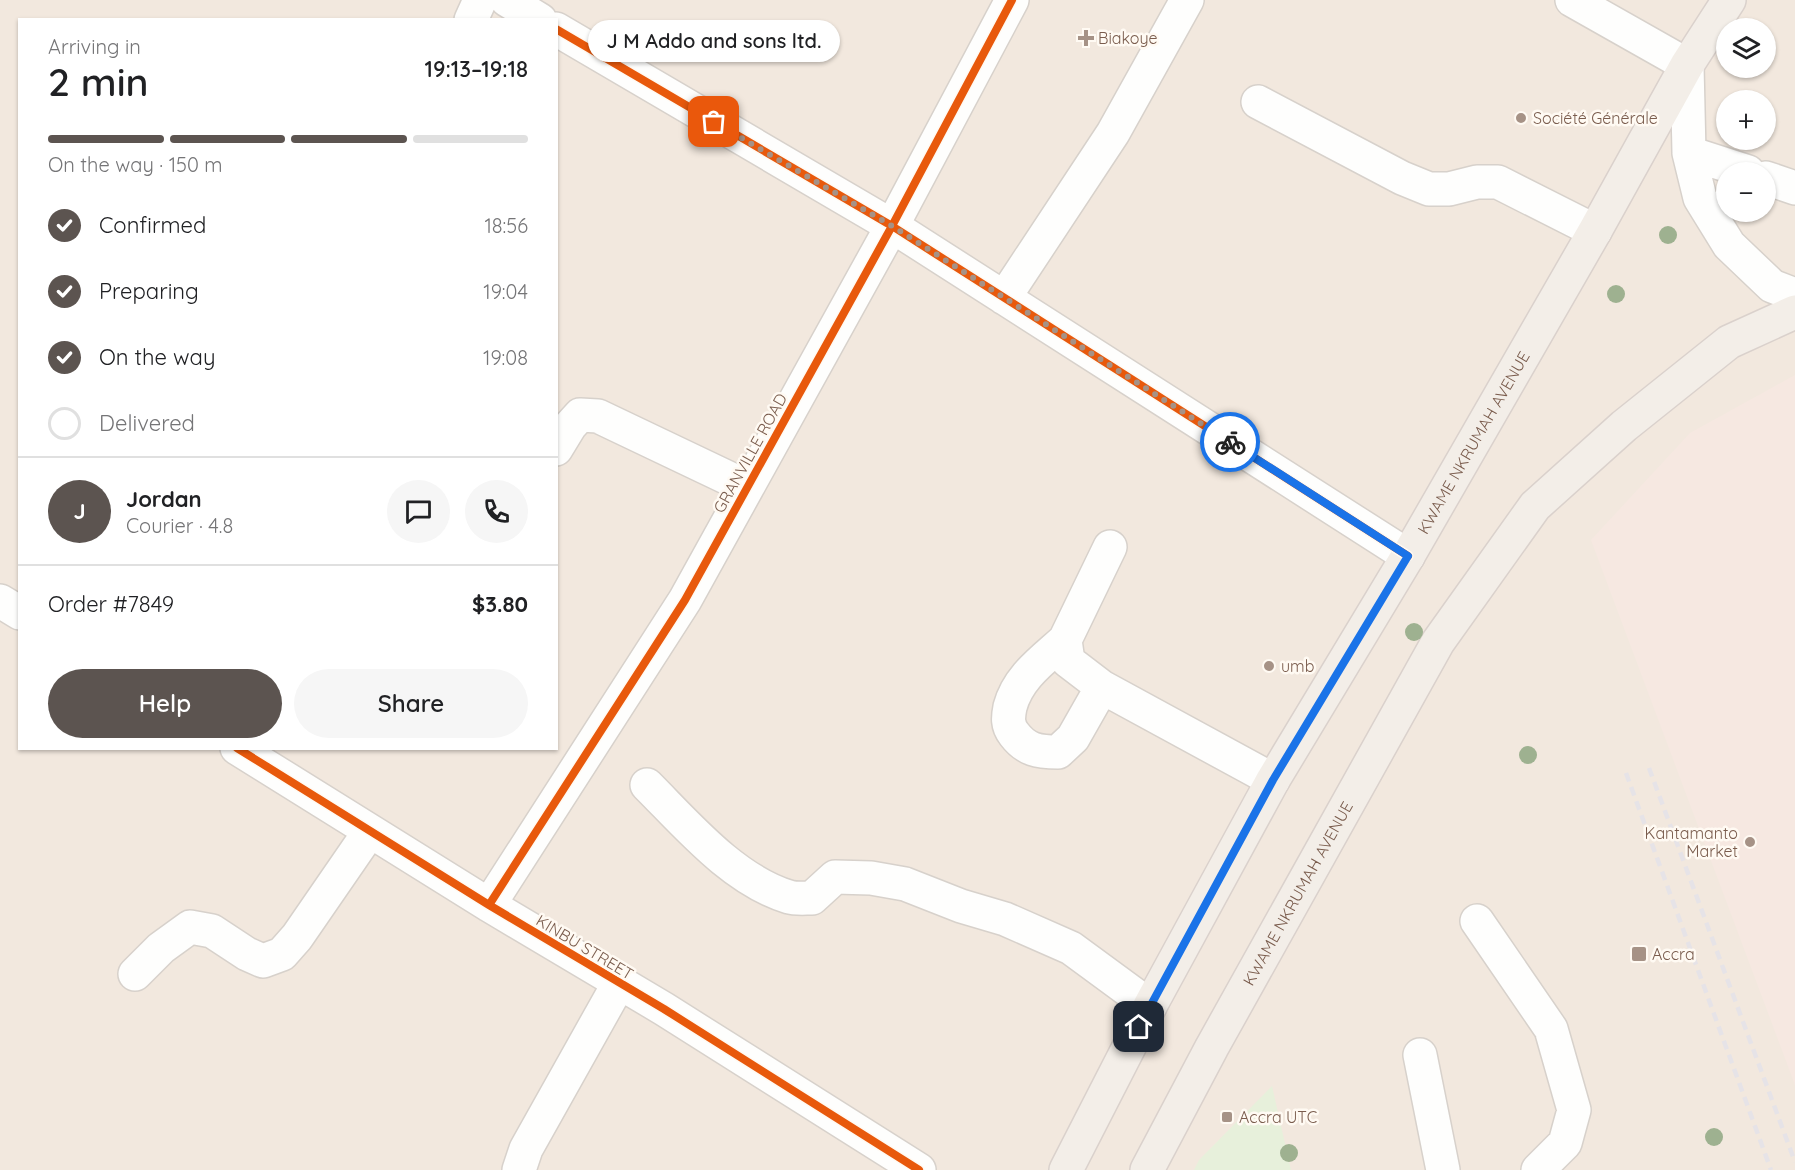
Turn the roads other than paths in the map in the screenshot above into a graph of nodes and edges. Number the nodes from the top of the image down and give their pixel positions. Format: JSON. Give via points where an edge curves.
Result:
{"nodes":[{"id":1,"x":480,"y":0,"type":"edge"},
{"id":2,"x":507,"y":0,"type":"edge"},
{"id":3,"x":1012,"y":0,"type":"edge"},
{"id":4,"x":1187,"y":0,"type":"edge"},
{"id":5,"x":1572,"y":0,"type":"edge"},
{"id":6,"x":1729,"y":0,"type":"edge"},
{"id":7,"x":472,"y":18,"type":"edge"},
{"id":8,"x":537,"y":18,"type":"edge"},
{"id":9,"x":558,"y":30,"type":"edge"},
{"id":10,"x":1687,"y":65,"type":"junction"},
{"id":11,"x":1258,"y":102,"type":"dead end"},
{"id":12,"x":1689,"y":153,"type":"junction"},
{"id":13,"x":1717,"y":162,"type":"edge"},
{"id":14,"x":1776,"y":181,"type":"edge"},
{"id":15,"x":1795,"y":188,"type":"edge"},
{"id":16,"x":892,"y":226,"type":"junction"},
{"id":17,"x":1594,"y":231,"type":"junction"},
{"id":18,"x":1795,"y":295,"type":"edge"},
{"id":19,"x":1004,"y":298,"type":"junction"},
{"id":20,"x":1795,"y":312,"type":"edge"},
{"id":21,"x":558,"y":446,"type":"edge"},
{"id":22,"x":747,"y":487,"type":"junction"},
{"id":23,"x":1110,"y":547,"type":"dead end"},
{"id":24,"x":1408,"y":556,"type":"junction"},
{"id":25,"x":0,"y":601,"type":"edge"},
{"id":26,"x":18,"y":612,"type":"edge"},
{"id":27,"x":1065,"y":640,"type":"junction"},
{"id":28,"x":1102,"y":687,"type":"junction"},
{"id":29,"x":240,"y":750,"type":"edge"},
{"id":30,"x":1273,"y":780,"type":"junction"},
{"id":31,"x":647,"y":785,"type":"dead end"},
{"id":32,"x":370,"y":831,"type":"junction"},
{"id":33,"x":489,"y":905,"type":"junction"},
{"id":34,"x":1477,"y":921,"type":"dead end"},
{"id":35,"x":135,"y":974,"type":"dead end"},
{"id":36,"x":619,"y":983,"type":"junction"},
{"id":37,"x":1150,"y":1006,"type":"junction"},
{"id":38,"x":1420,"y":1055,"type":"dead end"},
{"id":39,"x":519,"y":1170,"type":"edge"},
{"id":40,"x":920,"y":1170,"type":"edge"},
{"id":41,"x":1066,"y":1170,"type":"edge"},
{"id":42,"x":1147,"y":1170,"type":"edge"},
{"id":43,"x":1443,"y":1170,"type":"edge"},
{"id":44,"x":1538,"y":1170,"type":"edge"}],
"edges":[{"from":1,"to":7,"type":"street"},
{"from":2,"to":8,"type":"street"},
{"from":3,"to":16,"type":"street","name":"GRANVILLE ROAD"},
{"from":4,"to":19,"type":"street","via":[[1113,133]]},
{"from":5,"to":10,"type":"street"},
{"from":6,"to":10,"type":"main road","name":"KWAME NKRUMAH AVENUE"},
{"from":9,"to":16,"type":"street"},
{"from":10,"to":12,"type":"street"},
{"from":10,"to":17,"type":"main road","name":"KWAME NKRUMAH AVENUE"},
{"from":11,"to":17,"type":"street","via":[[1429,189],[1498,182]]},
{"from":12,"to":13,"type":"street"},
{"from":12,"to":18,"type":"street","via":[[1700,198],[1729,244],[1772,286]]},
{"from":14,"to":15,"type":"street"},
{"from":16,"to":19,"type":"street"},
{"from":16,"to":22,"type":"street","name":"GRANVILLE ROAD"},
{"from":17,"to":24,"type":"main road","name":"KWAME NKRUMAH AVENUE"},
{"from":19,"to":24,"type":"street"},
{"from":20,"to":42,"type":"main road","name":"KWAME NKRUMAH AVENUE","via":[[1729,342],[1624,426],[1535,506],[1438,642]]},
{"from":21,"to":22,"type":"street","via":[[580,415],[598,416]]},
{"from":22,"to":33,"type":"street","name":"GRANVILLE ROAD","via":[[685,600]]},
{"from":23,"to":27,"type":"street"},
{"from":24,"to":30,"type":"main road","name":"KWAME NKRUMAH AVENUE"},
{"from":25,"to":26,"type":"street"},
{"from":27,"to":28,"type":"street","via":[[1068,661]]},
{"from":27,"to":28,"type":"street","via":[[1027,674],[1012,698],[1010,729],[1021,743],[1037,752],[1058,752],[1072,738]]},
{"from":28,"to":30,"type":"street"},
{"from":29,"to":32,"type":"street","name":"KINBU STREET"},
{"from":30,"to":37,"type":"main road","name":"KWAME NKRUMAH AVENUE"},
{"from":31,"to":37,"type":"street","via":[[714,852],[749,878],[790,898],[812,898],[835,878],[871,878],[905,884],[1005,919],[1071,948]]},
{"from":32,"to":33,"type":"street","name":"KINBU STREET"},
{"from":32,"to":35,"type":"street","via":[[282,954],[263,961],[212,931],[190,927]]},
{"from":33,"to":36,"type":"street","name":"KINBU STREET"},
{"from":34,"to":44,"type":"street","via":[[1551,1029],[1574,1110],[1565,1143]]},
{"from":36,"to":39,"type":"street","via":[[526,1149]]},
{"from":36,"to":40,"type":"street","name":"KINBU STREET"},
{"from":37,"to":41,"type":"main road","name":"KWAME NKRUMAH AVENUE"},
{"from":38,"to":43,"type":"street"}]}
